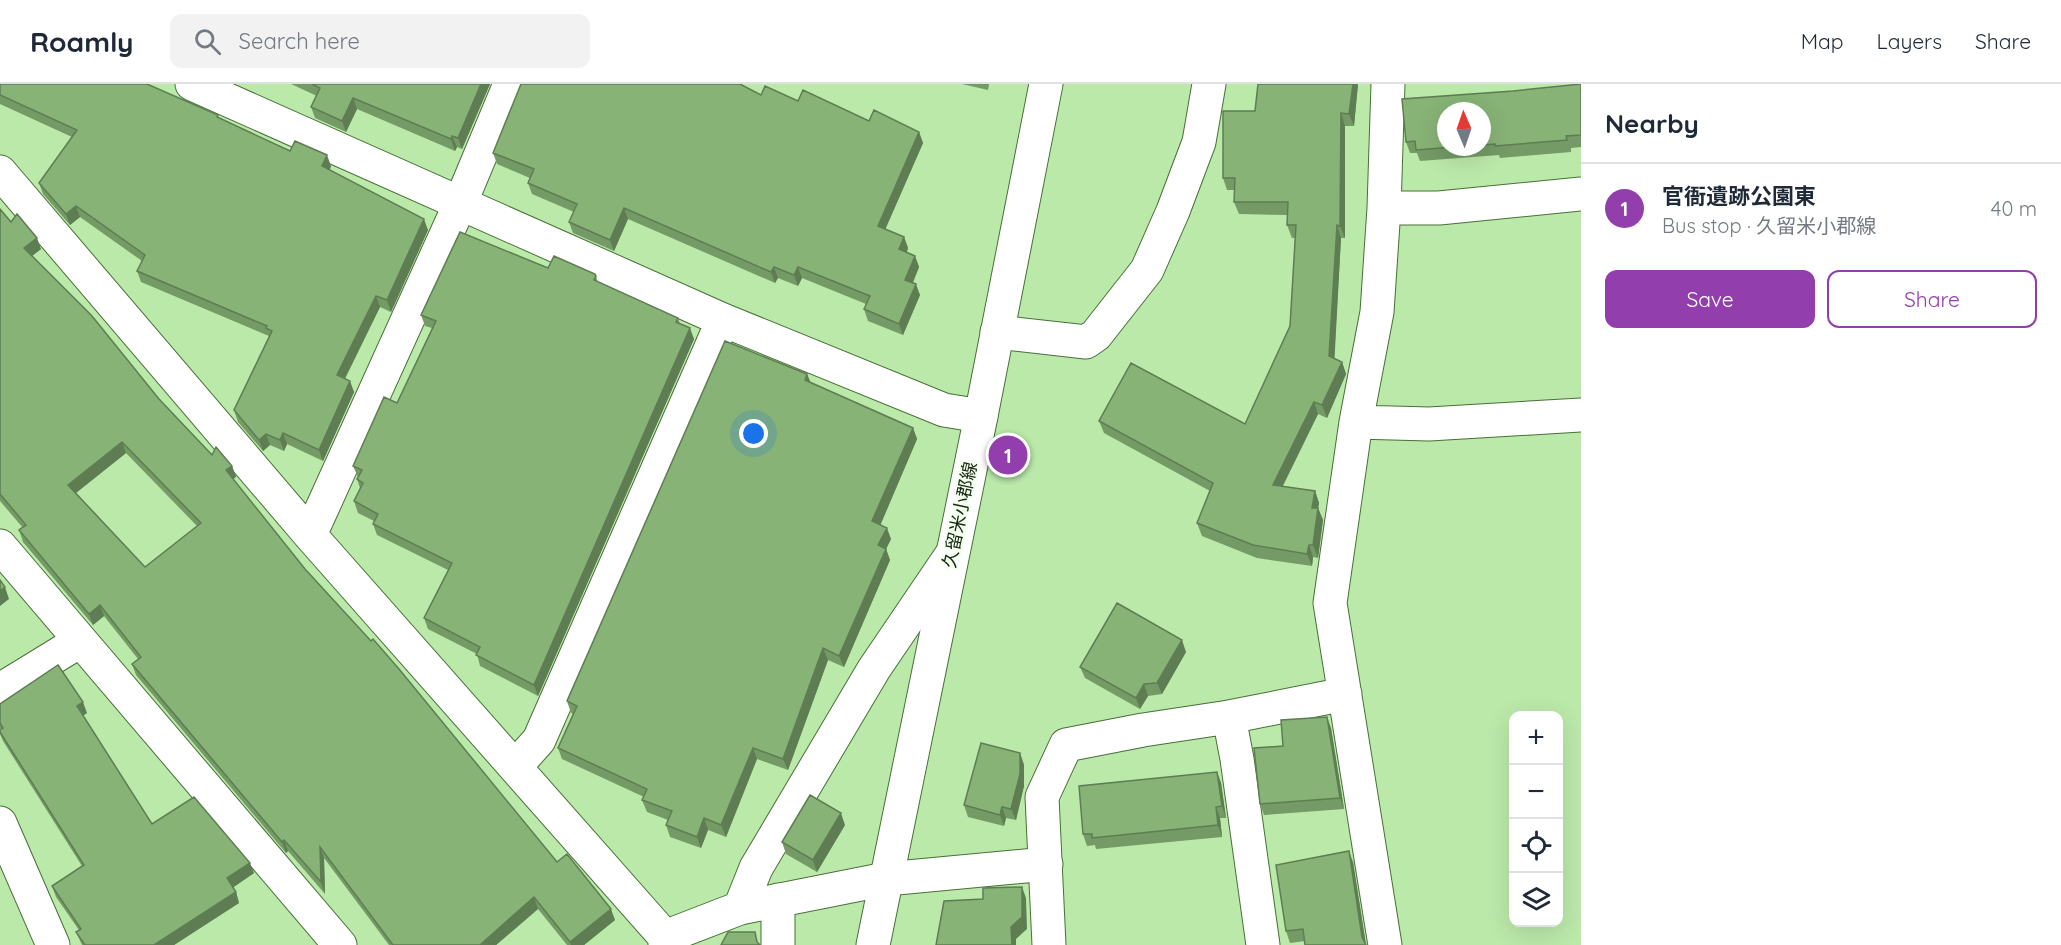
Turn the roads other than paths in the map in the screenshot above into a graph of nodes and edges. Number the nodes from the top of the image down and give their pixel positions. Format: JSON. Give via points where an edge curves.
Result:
{"nodes":[{"id":1,"x":192,"y":84,"type":"edge"},
{"id":2,"x":510,"y":84,"type":"edge"},
{"id":3,"x":1046,"y":84,"type":"edge"},
{"id":4,"x":1209,"y":84,"type":"edge"},
{"id":5,"x":1388,"y":84,"type":"edge"},
{"id":6,"x":228,"y":91,"type":"edge"},
{"id":7,"x":0,"y":172,"type":"edge"},
{"id":8,"x":1581,"y":194,"type":"edge"},
{"id":9,"x":460,"y":204,"type":"junction"},
{"id":10,"x":1384,"y":208,"type":"junction"},
{"id":11,"x":723,"y":320,"type":"junction"},
{"id":12,"x":997,"y":333,"type":"junction"},
{"id":13,"x":1581,"y":415,"type":"edge"},
{"id":14,"x":981,"y":416,"type":"junction"},
{"id":15,"x":1356,"y":422,"type":"junction"},
{"id":16,"x":310,"y":535,"type":"junction"},
{"id":17,"x":0,"y":546,"type":"edge"},
{"id":18,"x":952,"y":554,"type":"junction"},
{"id":19,"x":81,"y":641,"type":"junction"},
{"id":20,"x":0,"y":690,"type":"edge"},
{"id":21,"x":1345,"y":694,"type":"junction"},
{"id":22,"x":1228,"y":717,"type":"junction"},
{"id":23,"x":515,"y":767,"type":"junction"},
{"id":24,"x":0,"y":823,"type":"edge"},
{"id":25,"x":1046,"y":864,"type":"junction"},
{"id":26,"x":886,"y":879,"type":"junction"},
{"id":27,"x":778,"y":900,"type":"junction"},
{"id":28,"x":740,"y":908,"type":"junction"},
{"id":29,"x":665,"y":941,"type":"edge"},
{"id":30,"x":53,"y":945,"type":"edge"},
{"id":31,"x":340,"y":945,"type":"edge"},
{"id":32,"x":778,"y":945,"type":"edge"},
{"id":33,"x":873,"y":945,"type":"edge"},
{"id":34,"x":1049,"y":945,"type":"edge"},
{"id":35,"x":1263,"y":945,"type":"edge"},
{"id":36,"x":1385,"y":945,"type":"edge"}],
"edges":[{"from":1,"to":6,"type":"street"},
{"from":2,"to":9,"type":"street"},
{"from":3,"to":12,"type":"street","name":"久留米小郡線"},
{"from":4,"to":12,"type":"street","via":[[1199,142],[1147,270],[1096,335],[1086,342]]},
{"from":5,"to":10,"type":"street"},
{"from":6,"to":9,"type":"street"},
{"from":7,"to":16,"type":"street"},
{"from":8,"to":10,"type":"street","via":[[1439,208]]},
{"from":9,"to":11,"type":"street"},
{"from":9,"to":16,"type":"street"},
{"from":10,"to":15,"type":"street","via":[[1377,312]]},
{"from":11,"to":14,"type":"street","via":[[944,410]]},
{"from":11,"to":23,"type":"street","via":[[539,740]]},
{"from":12,"to":14,"type":"street","name":"久留米小郡線"},
{"from":13,"to":15,"type":"street","via":[[1430,424]]},
{"from":14,"to":18,"type":"street","name":"久留米小郡線"},
{"from":15,"to":21,"type":"street","via":[[1330,603]]},
{"from":16,"to":23,"type":"street"},
{"from":17,"to":19,"type":"street"},
{"from":18,"to":26,"type":"street","name":"久留米小郡線"},
{"from":18,"to":28,"type":"street","via":[[868,679],[756,868]]},
{"from":19,"to":20,"type":"street"},
{"from":19,"to":31,"type":"street"},
{"from":21,"to":22,"type":"street"},
{"from":21,"to":36,"type":"street"},
{"from":22,"to":25,"type":"street","via":[[1066,745],[1042,797]]},
{"from":22,"to":35,"type":"street"},
{"from":23,"to":29,"type":"street"},
{"from":24,"to":30,"type":"street"},
{"from":25,"to":26,"type":"street"},
{"from":25,"to":34,"type":"street"},
{"from":26,"to":27,"type":"street"},
{"from":26,"to":33,"type":"street","name":"久留米小郡線"},
{"from":27,"to":28,"type":"street"},
{"from":27,"to":32,"type":"street"},
{"from":28,"to":29,"type":"street"}]}
